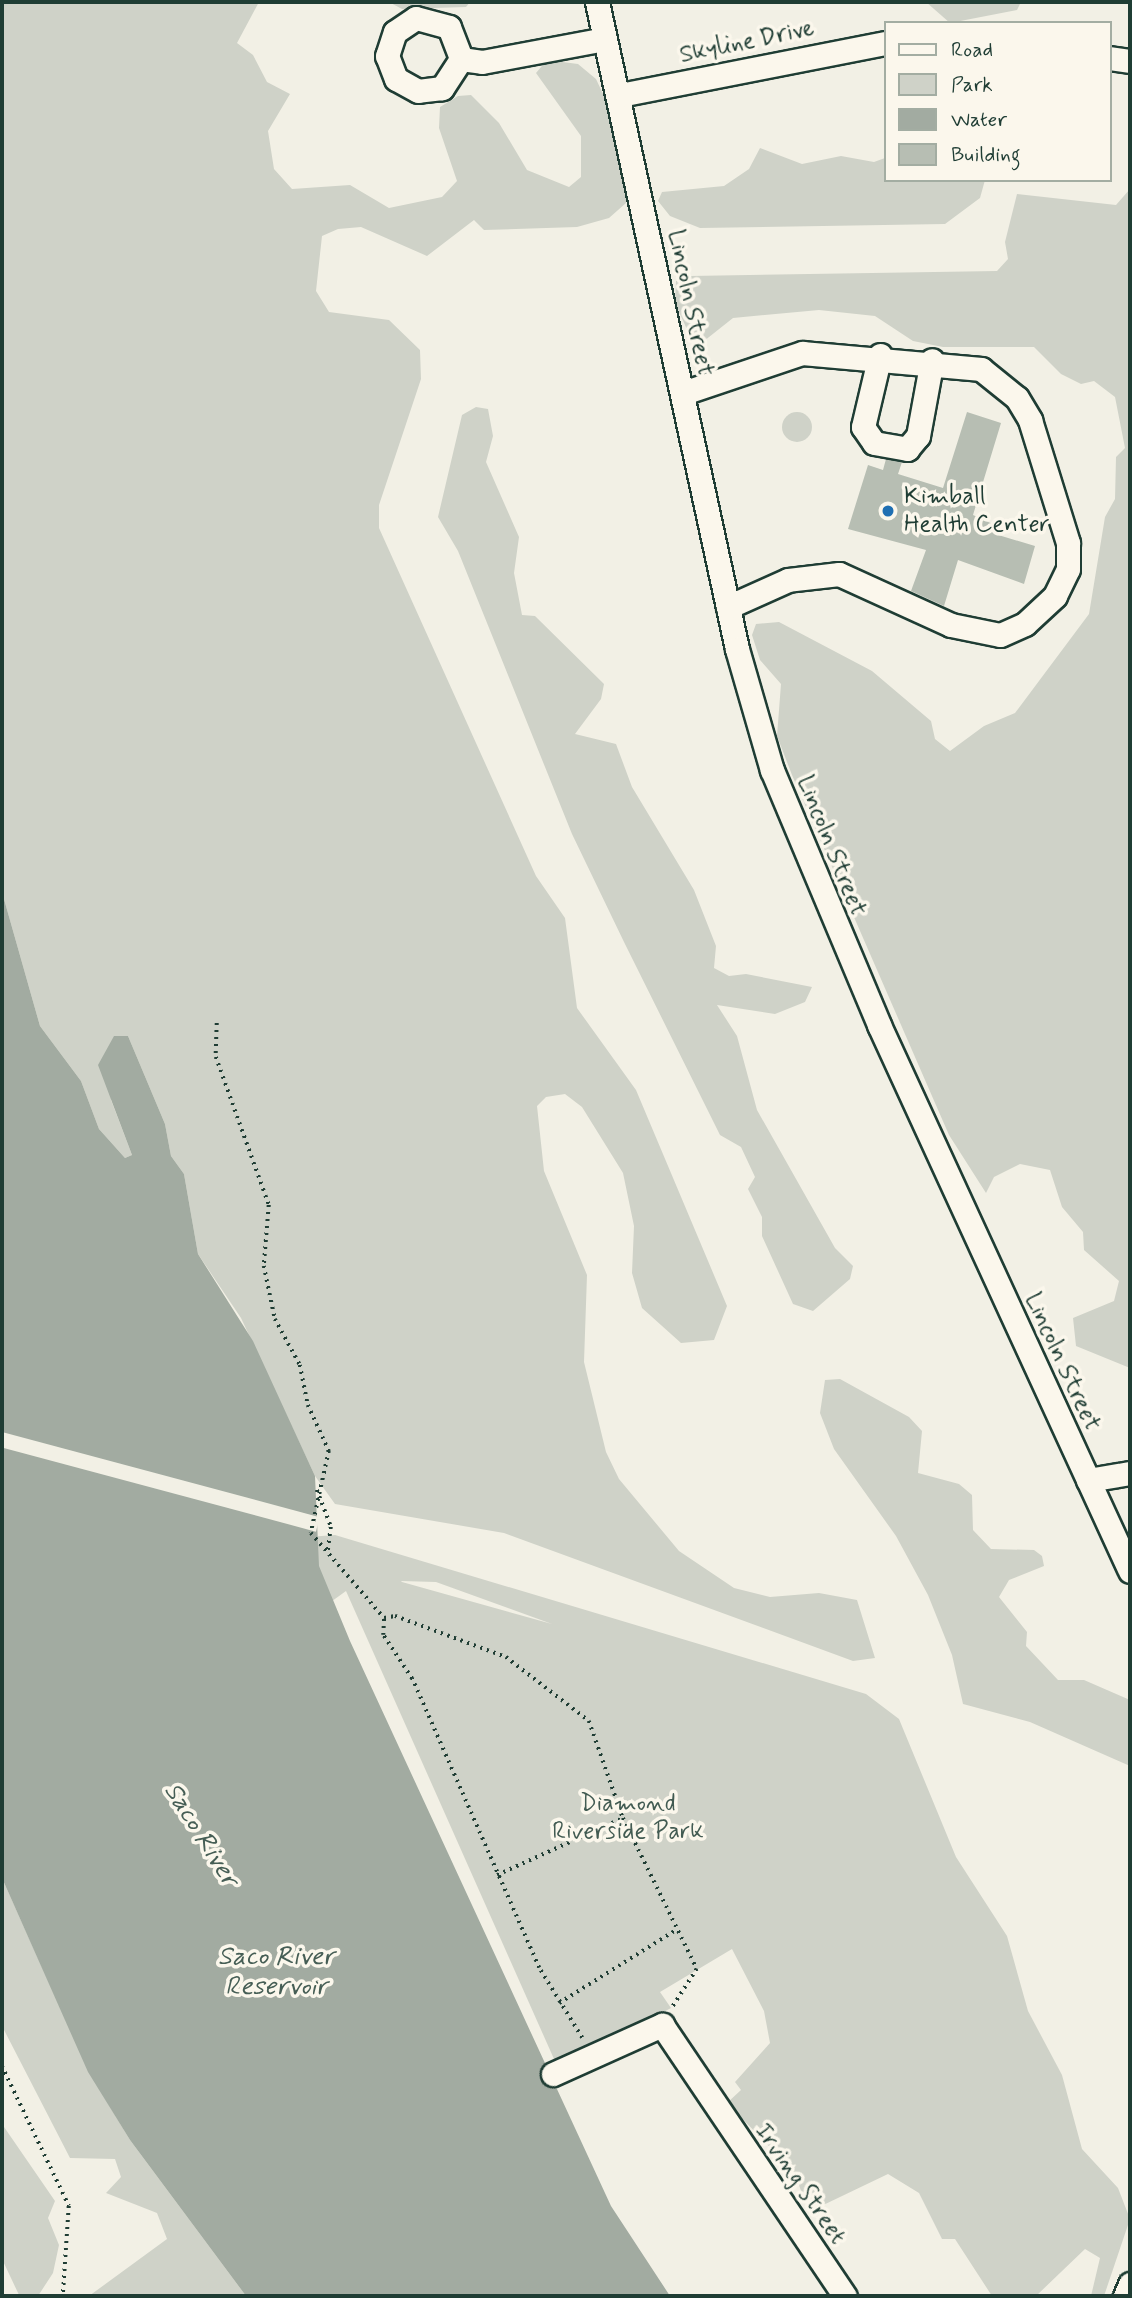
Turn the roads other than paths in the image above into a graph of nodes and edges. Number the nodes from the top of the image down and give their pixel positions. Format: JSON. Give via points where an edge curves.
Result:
{"nodes":[{"id":1,"x":597,"y":2,"type":"edge"},
{"id":2,"x":605,"y":39,"type":"junction"},
{"id":3,"x":884,"y":43,"type":"edge"},
{"id":4,"x":1111,"y":58,"type":"edge"},
{"id":5,"x":461,"y":59,"type":"dead end"},
{"id":6,"x":1130,"y":61,"type":"edge"},
{"id":7,"x":620,"y":95,"type":"junction"},
{"id":8,"x":880,"y":355,"type":"junction"},
{"id":9,"x":932,"y":360,"type":"junction"},
{"id":10,"x":683,"y":393,"type":"junction"},
{"id":11,"x":728,"y":607,"type":"junction"},
{"id":12,"x":1130,"y":1473,"type":"edge"},
{"id":13,"x":1088,"y":1480,"type":"junction"},
{"id":14,"x":1130,"y":1571,"type":"edge"},
{"id":15,"x":553,"y":2074,"type":"dead end"},
{"id":16,"x":1130,"y":2284,"type":"edge"},
{"id":17,"x":845,"y":2296,"type":"edge"},
{"id":18,"x":1125,"y":2296,"type":"edge"}],
"edges":[{"from":1,"to":2,"type":"street","name":"Lincoln Street"},
{"from":2,"to":5,"type":"street","via":[[500,61]]},
{"from":2,"to":7,"type":"street","name":"Lincoln Street"},
{"from":3,"to":7,"type":"street","name":"Skyline Drive"},
{"from":4,"to":6,"type":"street"},
{"from":7,"to":10,"type":"street","name":"Lincoln Street"},
{"from":8,"to":9,"type":"street"},
{"from":8,"to":9,"type":"street","via":[[863,427],[874,443],[906,449],[918,436]]},
{"from":8,"to":10,"type":"street","via":[[779,357]]},
{"from":9,"to":11,"type":"street","via":[[991,375],[1017,398],[1030,420],[1068,543],[1068,569],[1055,596],[1025,624],[991,635],[951,625],[839,574],[788,580]]},
{"from":10,"to":11,"type":"street","name":"Lincoln Street"},
{"from":11,"to":13,"type":"street","name":"Lincoln Street","via":[[769,759],[813,876]]},
{"from":12,"to":13,"type":"street"},
{"from":13,"to":14,"type":"street","name":"Lincoln Street"},
{"from":15,"to":17,"type":"street","name":"Irving Street","via":[[662,2025]]},
{"from":16,"to":18,"type":"street"}]}
